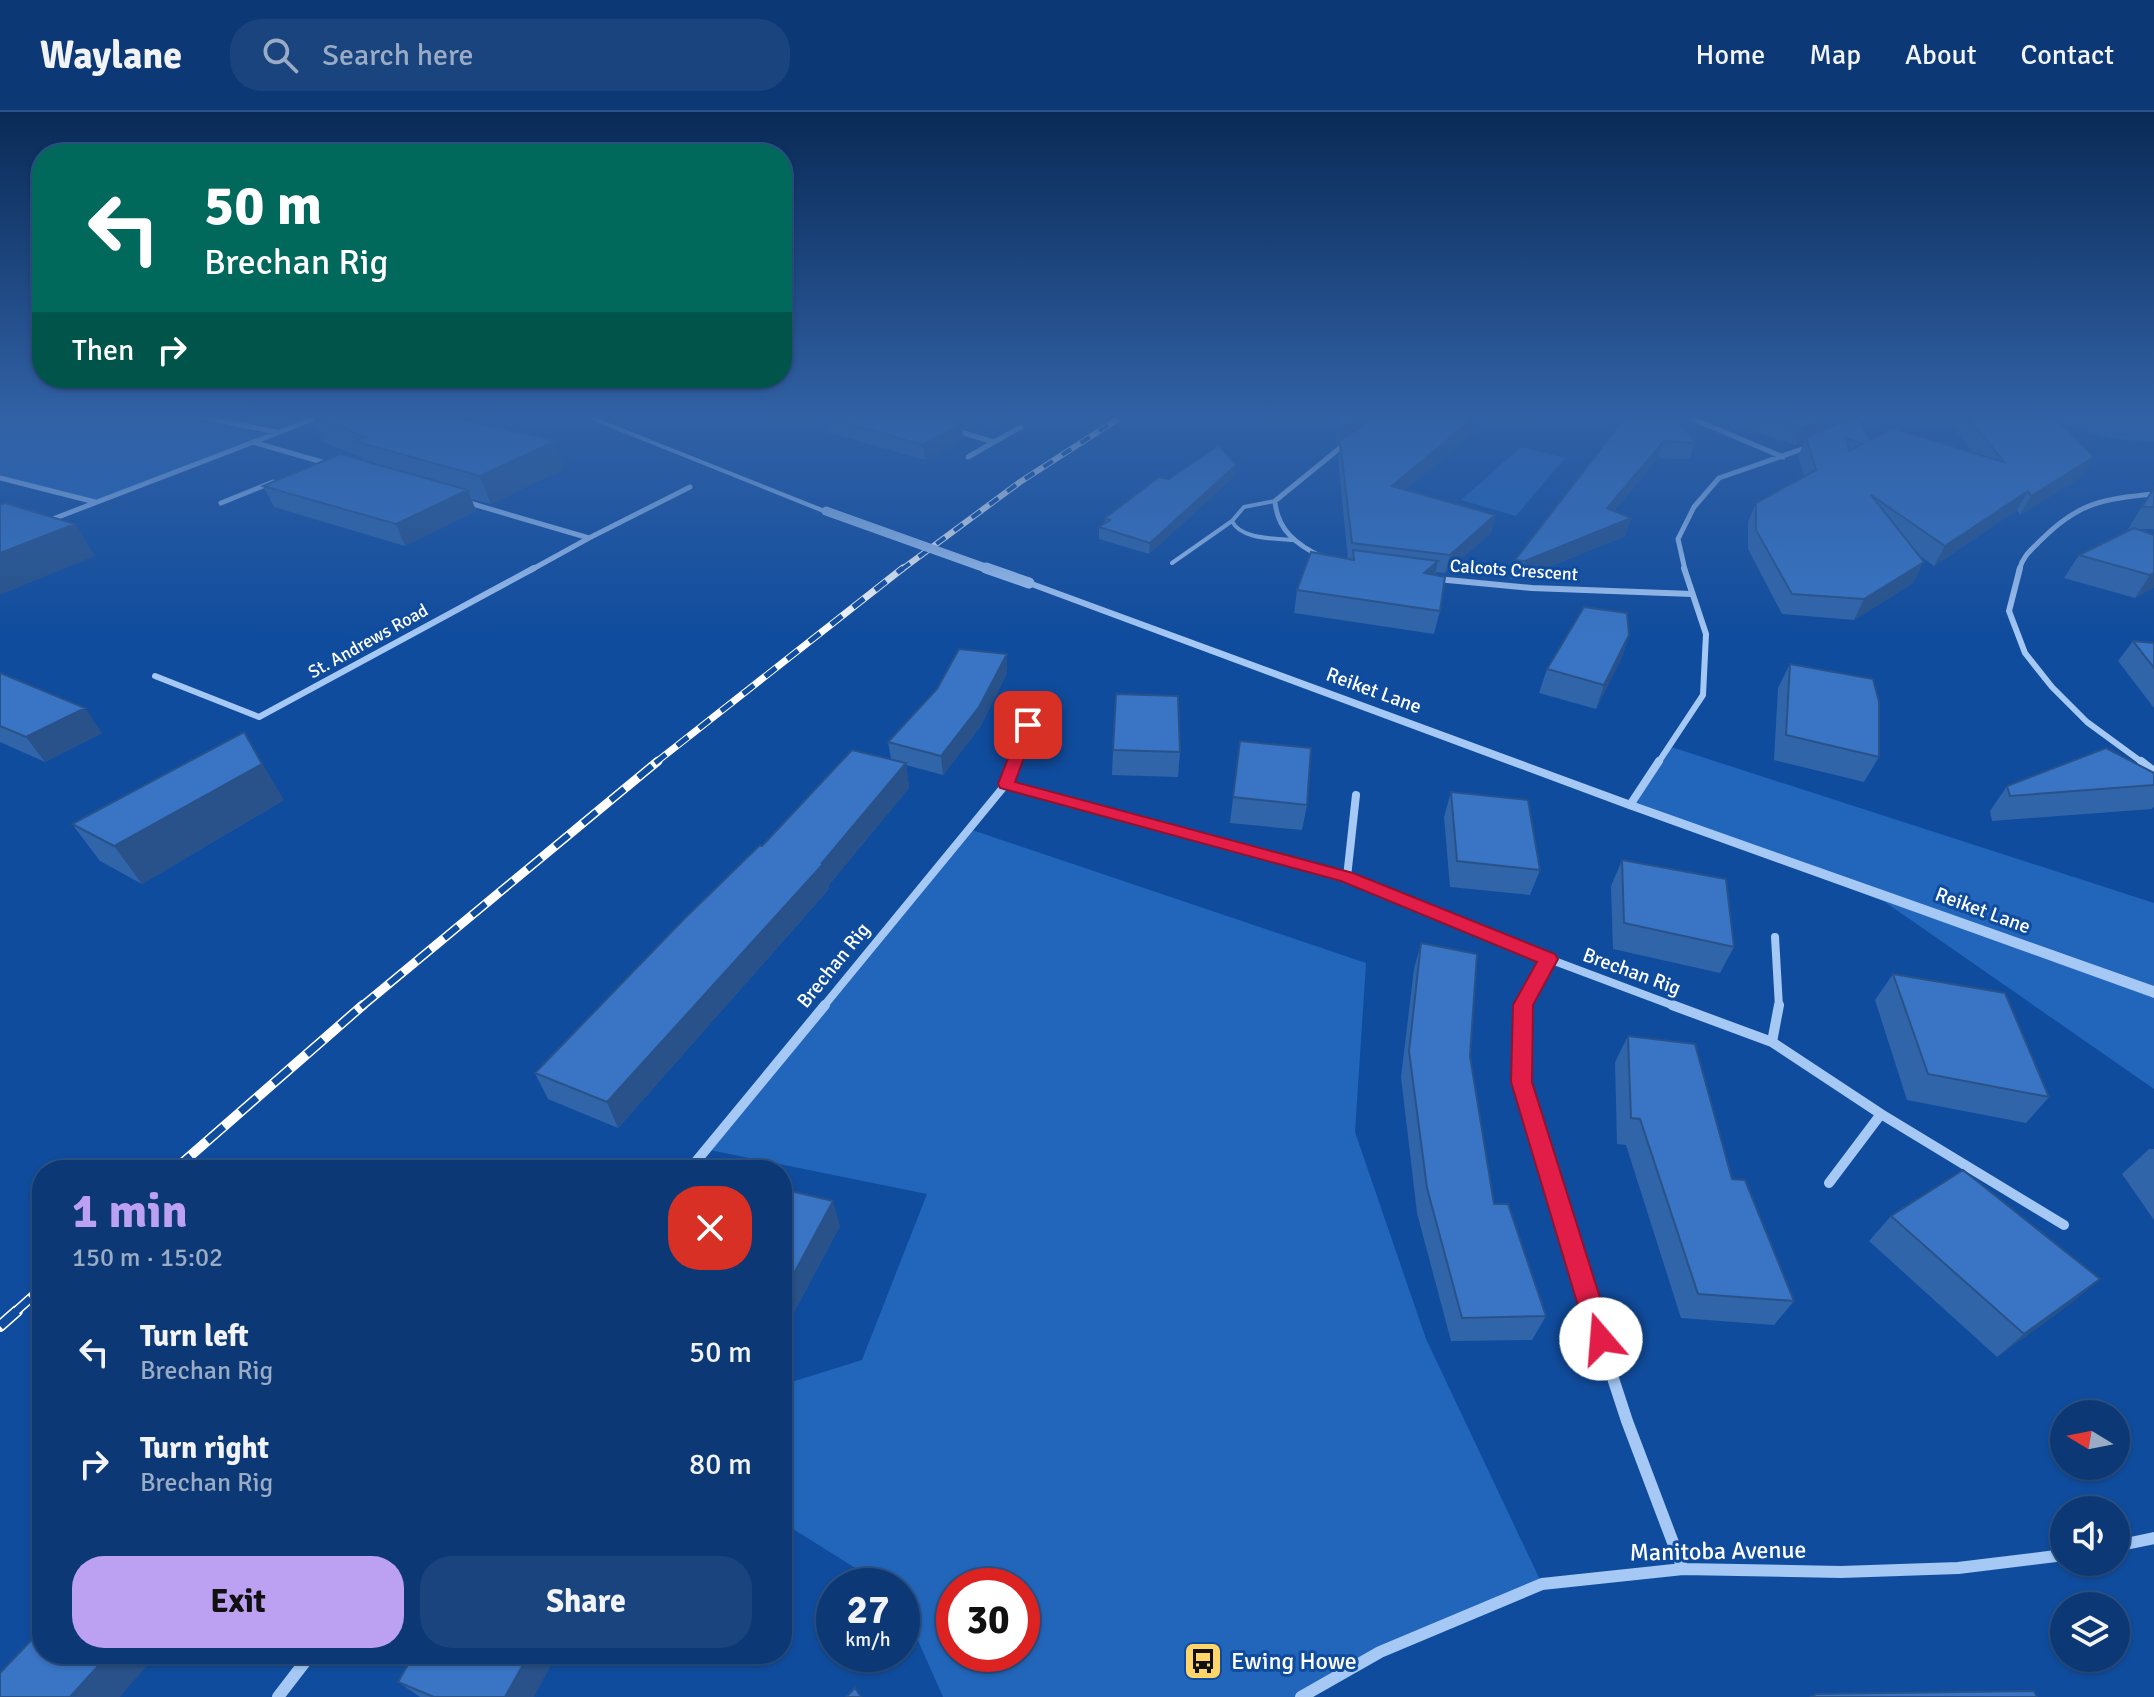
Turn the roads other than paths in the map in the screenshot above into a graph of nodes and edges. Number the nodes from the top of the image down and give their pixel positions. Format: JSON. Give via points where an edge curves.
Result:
{"nodes":[{"id":1,"x":44,"y":489,"type":"edge"},
{"id":2,"x":130,"y":489,"type":"edge"},
{"id":3,"x":256,"y":489,"type":"edge"},
{"id":4,"x":686,"y":489,"type":"edge"},
{"id":5,"x":770,"y":489,"type":"edge"},
{"id":6,"x":1288,"y":489,"type":"edge"},
{"id":7,"x":1710,"y":489,"type":"edge"},
{"id":8,"x":2154,"y":494,"type":"edge"},
{"id":9,"x":461,"y":501,"type":"edge"},
{"id":10,"x":1275,"y":501,"type":"junction"},
{"id":11,"x":96,"y":502,"type":"junction"},
{"id":12,"x":221,"y":503,"type":"dead end"},
{"id":13,"x":1232,"y":521,"type":"junction"},
{"id":14,"x":41,"y":523,"type":"edge"},
{"id":15,"x":589,"y":538,"type":"junction"},
{"id":16,"x":1293,"y":540,"type":"junction"},
{"id":17,"x":1328,"y":559,"type":"edge"},
{"id":18,"x":1172,"y":563,"type":"dead end"},
{"id":19,"x":1422,"y":577,"type":"edge"},
{"id":20,"x":1692,"y":594,"type":"junction"},
{"id":21,"x":155,"y":676,"type":"dead end"},
{"id":22,"x":1040,"y":696,"type":"dead end"},
{"id":23,"x":2154,"y":771,"type":"edge"},
{"id":24,"x":1006,"y":784,"type":"junction"},
{"id":25,"x":1356,"y":795,"type":"dead end"},
{"id":26,"x":1630,"y":805,"type":"junction"},
{"id":27,"x":1347,"y":877,"type":"junction"},
{"id":28,"x":1775,"y":937,"type":"dead end"},
{"id":29,"x":1549,"y":959,"type":"junction"},
{"id":30,"x":2154,"y":992,"type":"edge"},
{"id":31,"x":1772,"y":1042,"type":"junction"},
{"id":32,"x":1881,"y":1114,"type":"junction"},
{"id":33,"x":697,"y":1160,"type":"edge"},
{"id":34,"x":1829,"y":1183,"type":"dead end"},
{"id":35,"x":2064,"y":1225,"type":"dead end"},
{"id":36,"x":2154,"y":1538,"type":"edge"},
{"id":37,"x":2130,"y":1543,"type":"edge"},
{"id":38,"x":2050,"y":1557,"type":"edge"},
{"id":39,"x":1683,"y":1569,"type":"junction"},
{"id":40,"x":303,"y":1664,"type":"edge"},
{"id":41,"x":278,"y":1697,"type":"edge"},
{"id":42,"x":1301,"y":1697,"type":"edge"}],
"edges":[{"from":1,"to":11,"type":"street"},
{"from":2,"to":11,"type":"street"},
{"from":3,"to":12,"type":"street"},
{"from":4,"to":15,"type":"street","name":"St. Andrews Road"},
{"from":5,"to":26,"type":"street","name":"Reiket Lane","bridge":true},
{"from":6,"to":10,"type":"street"},
{"from":7,"to":20,"type":"street","via":[[1678,539]]},
{"from":8,"to":23,"type":"street","via":[[2081,507],[2050,531],[2022,559],[2009,611],[2025,653],[2052,687],[2087,722]]},
{"from":9,"to":15,"type":"street"},
{"from":10,"to":13,"type":"lane","via":[[1245,507]]},
{"from":10,"to":16,"type":"street","via":[[1281,526]]},
{"from":11,"to":14,"type":"street"},
{"from":13,"to":16,"type":"lane","via":[[1252,535]]},
{"from":13,"to":18,"type":"lane"},
{"from":15,"to":21,"type":"street","name":"St. Andrews Road","via":[[259,717]]},
{"from":16,"to":17,"type":"street"},
{"from":19,"to":20,"type":"street","name":"Calcots Crescent","via":[[1532,588]]},
{"from":20,"to":26,"type":"street","via":[[1706,634],[1703,695]]},
{"from":22,"to":24,"type":"street","name":"Brechan Rig"},
{"from":24,"to":27,"type":"street","name":"Brechan Rig"},
{"from":24,"to":33,"type":"street","name":"Brechan Rig"},
{"from":25,"to":27,"type":"street"},
{"from":26,"to":30,"type":"street","name":"Reiket Lane"},
{"from":27,"to":29,"type":"street","name":"Brechan Rig"},
{"from":28,"to":31,"type":"street","via":[[1779,1009]]},
{"from":29,"to":31,"type":"street","name":"Brechan Rig"},
{"from":29,"to":39,"type":"street","via":[[1523,1005],[1521,1082],[1622,1407]]},
{"from":31,"to":32,"type":"street","name":"Brechan Rig"},
{"from":32,"to":34,"type":"street"},
{"from":32,"to":35,"type":"street","name":"Brechan Rig"},
{"from":36,"to":37,"type":"street"},
{"from":38,"to":39,"type":"street","name":"Manitoba Avenue","via":[[1958,1568],[1841,1572]]},
{"from":39,"to":42,"type":"street","name":"Manitoba Avenue","via":[[1542,1584],[1380,1652]]},
{"from":40,"to":41,"type":"street"}]}
